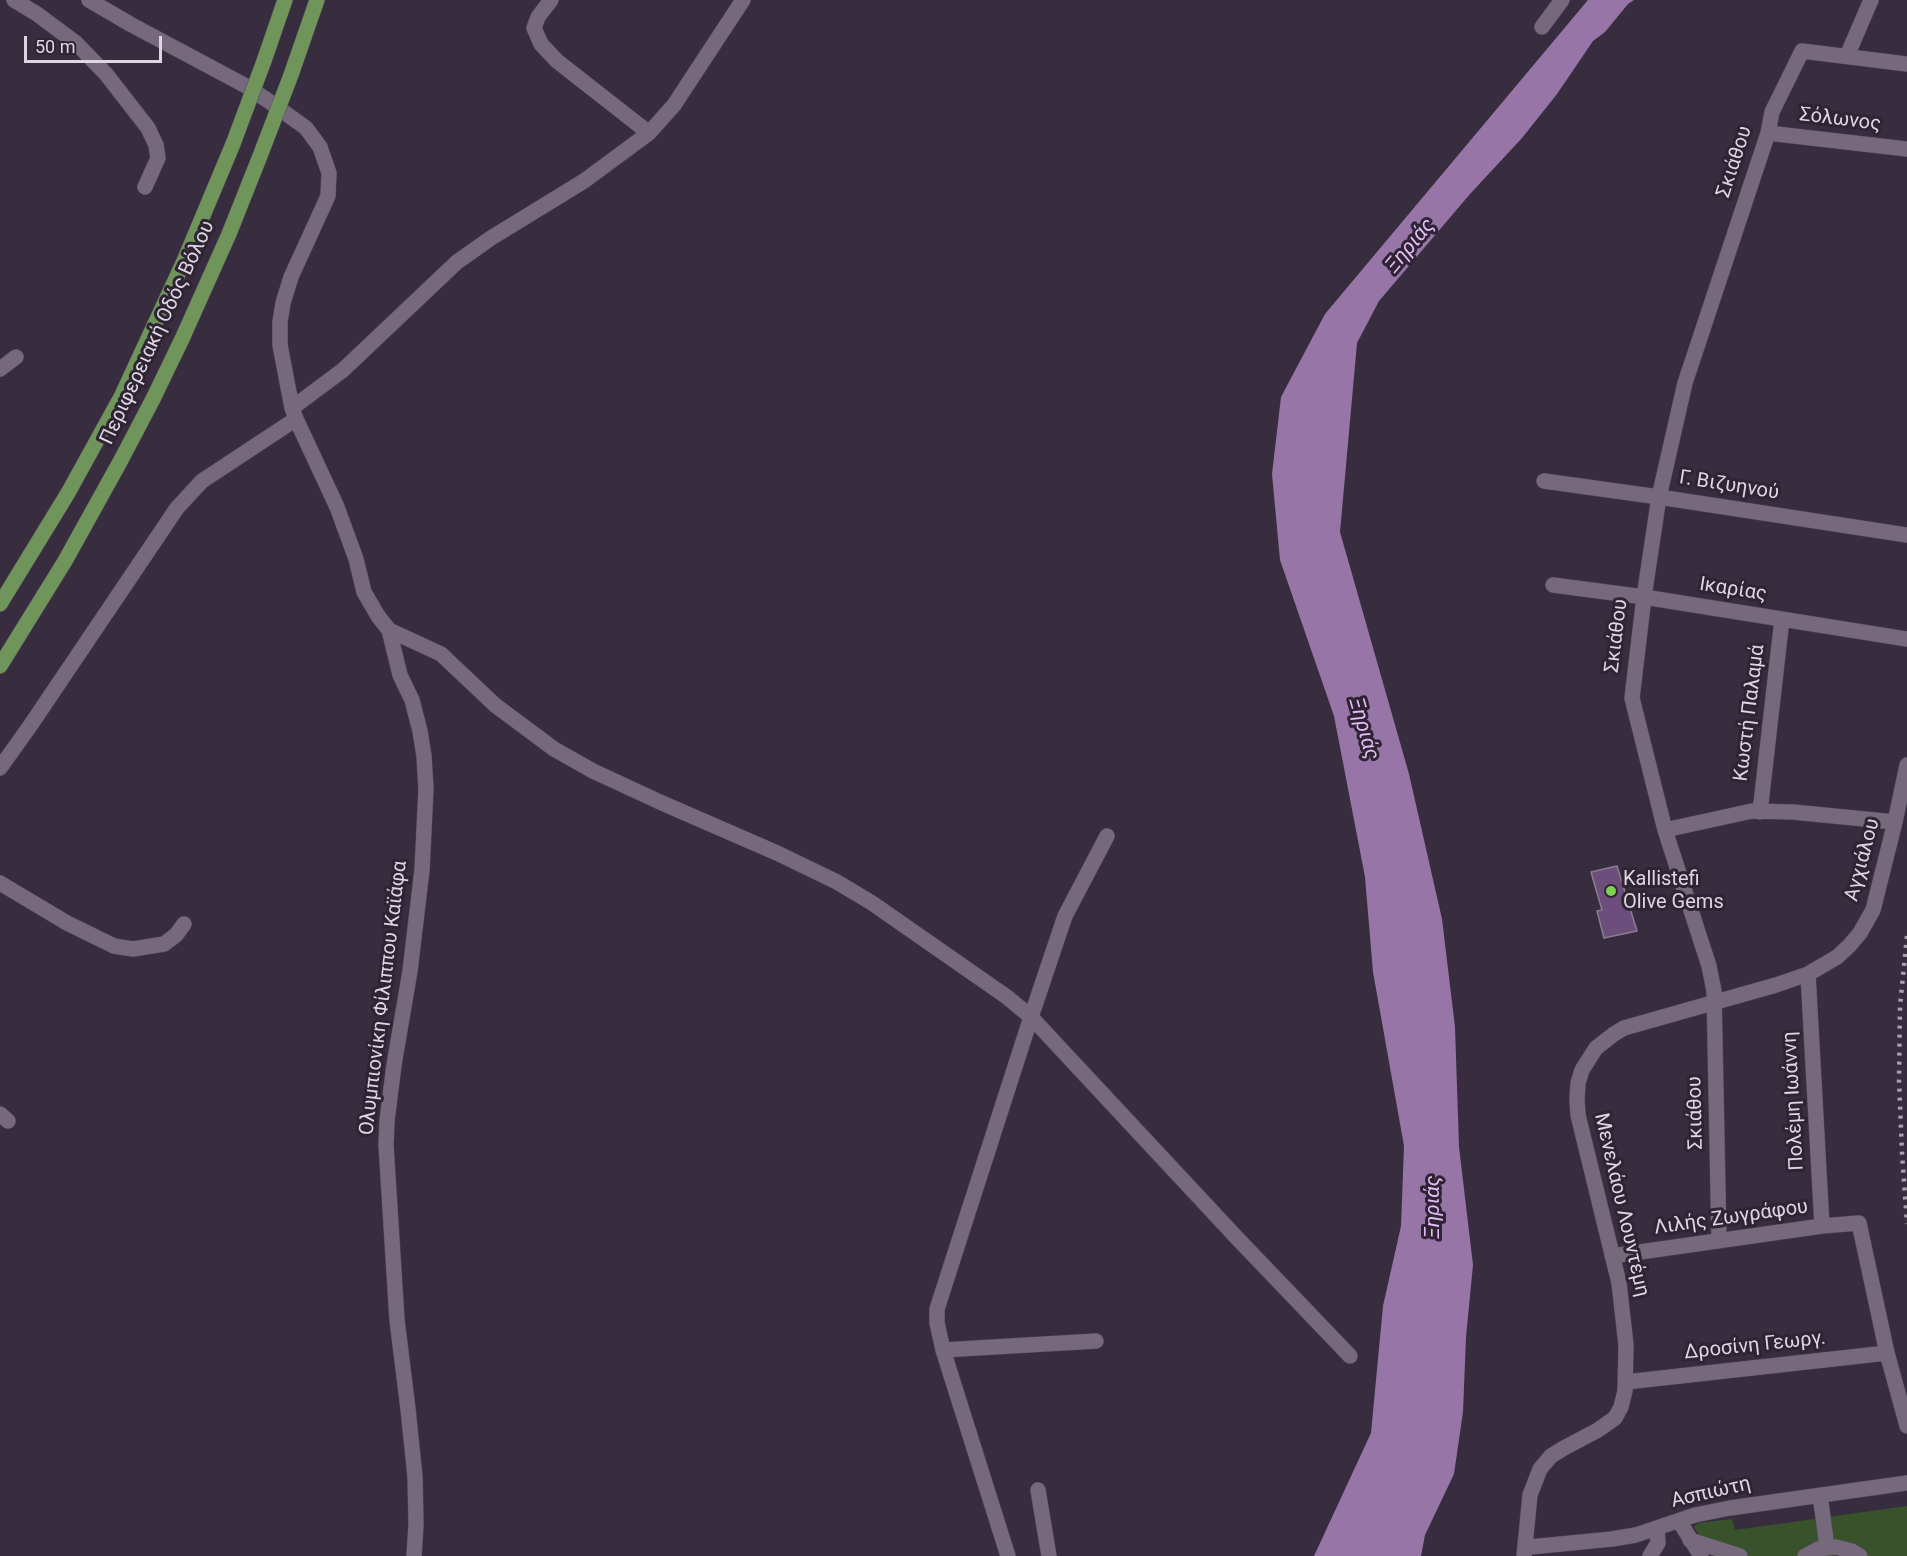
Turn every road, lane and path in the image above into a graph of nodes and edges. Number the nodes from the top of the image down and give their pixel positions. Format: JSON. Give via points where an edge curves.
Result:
{"nodes":[{"id":1,"x":15,"y":0,"type":"edge"},
{"id":2,"x":89,"y":0,"type":"edge"},
{"id":3,"x":285,"y":0,"type":"edge"},
{"id":4,"x":317,"y":0,"type":"edge"},
{"id":5,"x":551,"y":0,"type":"edge"},
{"id":6,"x":743,"y":0,"type":"edge"},
{"id":7,"x":1562,"y":0,"type":"edge"},
{"id":8,"x":1871,"y":0,"type":"edge"},
{"id":9,"x":1542,"y":27,"type":"dead end"},
{"id":10,"x":1847,"y":56,"type":"junction"},
{"id":11,"x":1907,"y":64,"type":"edge"},
{"id":12,"x":649,"y":133,"type":"junction"},
{"id":13,"x":1768,"y":133,"type":"junction"},
{"id":14,"x":1907,"y":149,"type":"edge"},
{"id":15,"x":145,"y":187,"type":"dead end"},
{"id":16,"x":16,"y":357,"type":"dead end"},
{"id":17,"x":0,"y":369,"type":"edge"},
{"id":18,"x":294,"y":413,"type":"junction"},
{"id":19,"x":1544,"y":481,"type":"dead end"},
{"id":20,"x":1659,"y":497,"type":"junction"},
{"id":21,"x":1907,"y":535,"type":"edge"},
{"id":22,"x":1553,"y":585,"type":"dead end"},
{"id":23,"x":1644,"y":597,"type":"junction"},
{"id":24,"x":0,"y":604,"type":"edge"},
{"id":25,"x":1782,"y":619,"type":"junction"},
{"id":26,"x":389,"y":630,"type":"junction"},
{"id":27,"x":1907,"y":639,"type":"edge"},
{"id":28,"x":0,"y":666,"type":"edge"},
{"id":29,"x":1907,"y":765,"type":"edge"},
{"id":30,"x":0,"y":768,"type":"edge"},
{"id":31,"x":1760,"y":812,"type":"junction"},
{"id":32,"x":1895,"y":822,"type":"junction"},
{"id":33,"x":1665,"y":830,"type":"junction"},
{"id":34,"x":1107,"y":836,"type":"dead end"},
{"id":35,"x":0,"y":882,"type":"edge"},
{"id":36,"x":184,"y":924,"type":"dead end"},
{"id":37,"x":1808,"y":974,"type":"junction"},
{"id":38,"x":1715,"y":1003,"type":"junction"},
{"id":39,"x":1030,"y":1017,"type":"junction"},
{"id":40,"x":1822,"y":1226,"type":"junction"},
{"id":41,"x":1719,"y":1240,"type":"junction"},
{"id":42,"x":1612,"y":1257,"type":"junction"},
{"id":43,"x":1096,"y":1341,"type":"dead end"},
{"id":44,"x":944,"y":1350,"type":"junction"},
{"id":45,"x":1887,"y":1353,"type":"junction"},
{"id":46,"x":1350,"y":1356,"type":"dead end"},
{"id":47,"x":1626,"y":1382,"type":"junction"},
{"id":48,"x":1907,"y":1426,"type":"edge"},
{"id":49,"x":1907,"y":1482,"type":"edge"},
{"id":50,"x":1038,"y":1490,"type":"dead end"},
{"id":51,"x":1820,"y":1495,"type":"junction"},
{"id":52,"x":1679,"y":1521,"type":"junction"},
{"id":53,"x":1657,"y":1528,"type":"junction"},
{"id":54,"x":1690,"y":1540,"type":"junction"},
{"id":55,"x":1827,"y":1547,"type":"junction"},
{"id":56,"x":1530,"y":1551,"type":"edge"},
{"id":57,"x":414,"y":1556,"type":"edge"},
{"id":58,"x":1008,"y":1556,"type":"edge"},
{"id":59,"x":1049,"y":1556,"type":"edge"},
{"id":60,"x":1650,"y":1556,"type":"edge"},
{"id":61,"x":1701,"y":1556,"type":"edge"},
{"id":62,"x":1740,"y":1556,"type":"edge"},
{"id":63,"x":1805,"y":1556,"type":"edge"},
{"id":64,"x":1860,"y":1556,"type":"edge"}],
"edges":[{"from":1,"to":15,"type":"street","via":[[76,43],[148,128],[158,158]]},
{"from":2,"to":18,"type":"street","via":[[246,86],[306,128],[320,147],[329,173],[328,196],[291,277],[280,322],[280,345]]},
{"from":3,"to":24,"type":"main road","name":"Περιφερειακή Οδός Βόλου","bridge":true,"via":[[233,144],[122,396]]},
{"from":4,"to":28,"type":"main road","name":"Περιφερειακή Οδός Βόλου","bridge":true,"via":[[229,234],[182,339],[65,561]]},
{"from":5,"to":12,"type":"street","via":[[534,28],[541,44]]},
{"from":6,"to":12,"type":"street","via":[[674,105]]},
{"from":7,"to":9,"type":"street"},
{"from":8,"to":10,"type":"street"},
{"from":10,"to":11,"type":"street"},
{"from":10,"to":13,"type":"street","name":"Σκιάθου","via":[[1802,51],[1772,112]]},
{"from":12,"to":18,"type":"street","via":[[584,181],[457,262]]},
{"from":13,"to":14,"type":"street","name":"Σόλωνος"},
{"from":13,"to":20,"type":"street","name":"Σκιάθου","via":[[1685,383]]},
{"from":16,"to":17,"type":"street"},
{"from":18,"to":26,"type":"street","via":[[337,507],[364,592]]},
{"from":18,"to":30,"type":"street","via":[[202,481],[177,508]]},
{"from":19,"to":20,"type":"street","name":"Γ. Βιζυηνού"},
{"from":20,"to":21,"type":"street","name":"Γ. Βιζυηνού"},
{"from":20,"to":23,"type":"street","name":"Σκιάθου"},
{"from":22,"to":23,"type":"street","name":"Ικαρίας"},
{"from":23,"to":25,"type":"street","name":"Ικαρίας"},
{"from":23,"to":33,"type":"street","name":"Σκιάθου","via":[[1632,698]]},
{"from":25,"to":27,"type":"street","name":"Ικαρίας"},
{"from":25,"to":31,"type":"street","name":"Κωστή Παλαμά"},
{"from":26,"to":39,"type":"street","via":[[441,654],[495,705],[554,749],[593,771],[812,869],[856,893]]},
{"from":26,"to":57,"type":"street","name":"Ολυμπιονίκη Φίλιππου Καϊάφα","via":[[420,731],[426,789],[422,870],[393,1065],[386,1145],[397,1320],[415,1477]]},
{"from":29,"to":32,"type":"street","name":"Αγχιάλου"},
{"from":31,"to":32,"type":"street"},
{"from":31,"to":33,"type":"street"},
{"from":32,"to":37,"type":"street","name":"Αγχιάλου","via":[[1869,918],[1849,946]]},
{"from":33,"to":38,"type":"street","name":"Σκιάθου","via":[[1709,966]]},
{"from":34,"to":39,"type":"street","via":[[1065,916]]},
{"from":35,"to":36,"type":"street","via":[[114,946],[133,949],[164,944]]},
{"from":37,"to":38,"type":"street","name":"Μενελάου Λουντέμη"},
{"from":37,"to":40,"type":"street","name":"Πολέμη Ιωάννη"},
{"from":38,"to":41,"type":"street","name":"Σκιάθου"},
{"from":38,"to":42,"type":"street","name":"Μενελάου Λουντέμη","via":[[1624,1028],[1596,1048],[1582,1070],[1577,1090],[1578,1115]]},
{"from":39,"to":44,"type":"street","via":[[937,1309]]},
{"from":39,"to":46,"type":"street"},
{"from":40,"to":41,"type":"street","name":"Λιλής Ζωγράφου"},
{"from":40,"to":45,"type":"street","name":"Λιλής Ζωγράφου","via":[[1857,1222],[1860,1225]]},
{"from":41,"to":42,"type":"street","name":"Λιλής Ζωγράφου"},
{"from":42,"to":47,"type":"street","name":"Μενελάου Λουντέμη","via":[[1624,1320]]},
{"from":43,"to":44,"type":"street"},
{"from":44,"to":58,"type":"street"},
{"from":45,"to":47,"type":"street","name":"Δροσίνη Γεωργ."},
{"from":45,"to":48,"type":"street"},
{"from":47,"to":56,"type":"street","name":"Μενελάου Λουντέμη","via":[[1623,1403],[1615,1418],[1557,1452],[1540,1469],[1530,1495]]},
{"from":49,"to":51,"type":"street","name":"Ασπιώτη"},
{"from":50,"to":59,"type":"street"},
{"from":51,"to":52,"type":"street","name":"Ασπιώτη","via":[[1730,1508]]},
{"from":51,"to":55,"type":"street"},
{"from":52,"to":53,"type":"street","name":"Ασπιώτη"},
{"from":52,"to":54,"type":"street"},
{"from":53,"to":56,"type":"street","name":"Ασπιώτη","via":[[1636,1535]]},
{"from":53,"to":60,"type":"street","via":[[1658,1543]]},
{"from":54,"to":61,"type":"street"},
{"from":54,"to":62,"type":"street"},
{"from":55,"to":63,"type":"street"},
{"from":55,"to":64,"type":"street","via":[[1844,1548]]}]}
